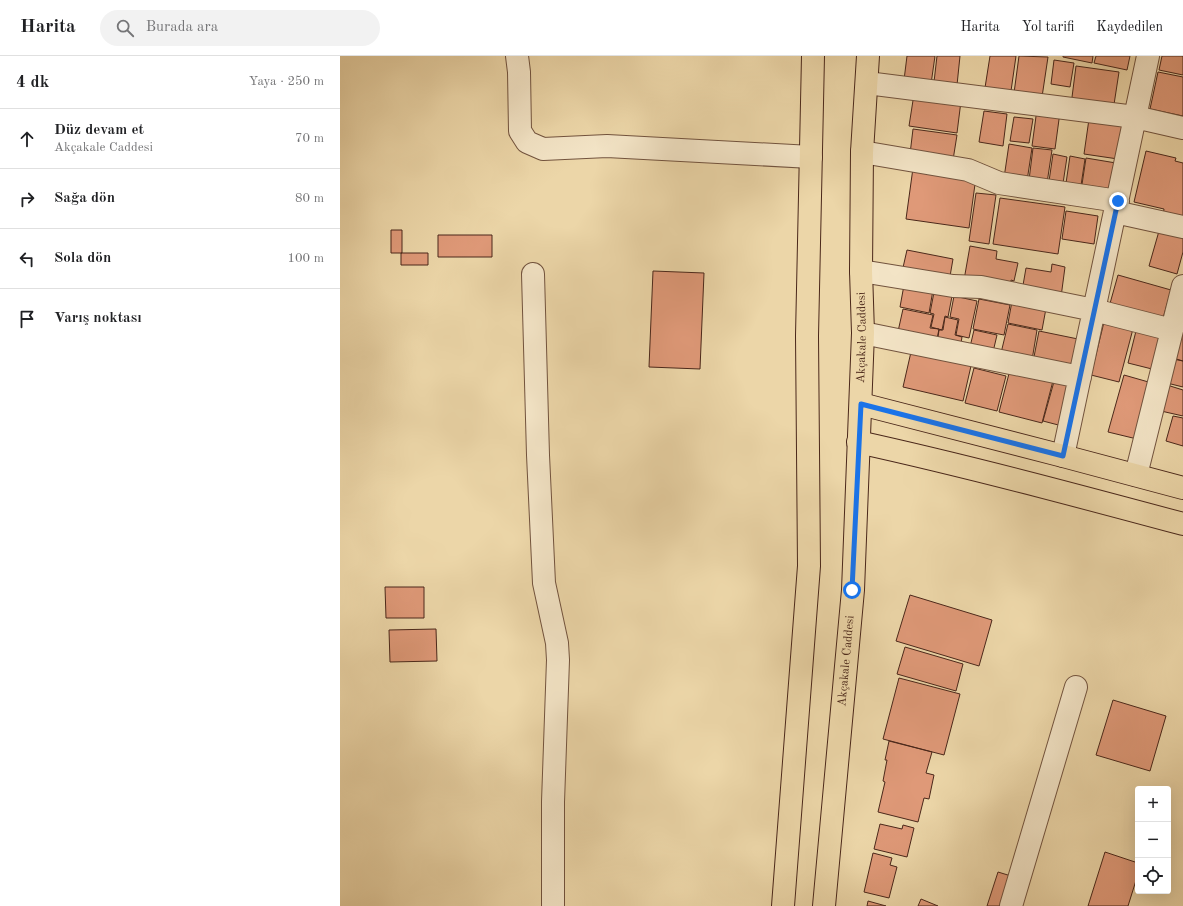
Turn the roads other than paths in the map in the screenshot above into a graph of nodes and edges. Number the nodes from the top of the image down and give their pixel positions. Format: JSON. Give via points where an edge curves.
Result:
{"nodes":[{"id":1,"x":517,"y":56,"type":"edge"},
{"id":2,"x":813,"y":56,"type":"edge"},
{"id":3,"x":868,"y":56,"type":"edge"},
{"id":4,"x":1148,"y":56,"type":"edge"},
{"id":5,"x":867,"y":83,"type":"junction"},
{"id":6,"x":1136,"y":117,"type":"junction"},
{"id":7,"x":1183,"y":128,"type":"edge"},
{"id":8,"x":862,"y":152,"type":"junction"},
{"id":9,"x":811,"y":156,"type":"junction"},
{"id":10,"x":1116,"y":206,"type":"junction"},
{"id":11,"x":1183,"y":227,"type":"edge"},
{"id":12,"x":861,"y":271,"type":"junction"},
{"id":13,"x":533,"y":274,"type":"dead end"},
{"id":14,"x":1183,"y":286,"type":"edge"},
{"id":15,"x":1094,"y":310,"type":"junction"},
{"id":16,"x":1172,"y":330,"type":"junction"},
{"id":17,"x":863,"y":332,"type":"junction"},
{"id":18,"x":1080,"y":376,"type":"junction"},
{"id":19,"x":861,"y":404,"type":"junction"},
{"id":20,"x":858,"y":442,"type":"junction"},
{"id":21,"x":1063,"y":456,"type":"junction"},
{"id":22,"x":1136,"y":475,"type":"junction"},
{"id":23,"x":1183,"y":488,"type":"edge"},
{"id":24,"x":1183,"y":524,"type":"edge"},
{"id":25,"x":1076,"y":687,"type":"dead end"},
{"id":26,"x":554,"y":906,"type":"edge"},
{"id":27,"x":784,"y":906,"type":"edge"},
{"id":28,"x":824,"y":906,"type":"edge"},
{"id":29,"x":1011,"y":906,"type":"edge"}],
"edges":[{"from":1,"to":9,"type":"street","via":[[520,131],[527,142],[543,148],[607,146]]},
{"from":2,"to":9,"type":"main road"},
{"from":3,"to":5,"type":"main road","name":"Akçakale Caddesi"},
{"from":4,"to":6,"type":"street"},
{"from":5,"to":6,"type":"street"},
{"from":5,"to":8,"type":"main road","name":"Akçakale Caddesi"},
{"from":6,"to":7,"type":"street"},
{"from":6,"to":10,"type":"street"},
{"from":8,"to":10,"type":"street","via":[[968,170],[999,183]]},
{"from":8,"to":12,"type":"main road","name":"Akçakale Caddesi"},
{"from":9,"to":27,"type":"main road","via":[[808,336],[809,566]]},
{"from":10,"to":11,"type":"street"},
{"from":10,"to":15,"type":"street"},
{"from":12,"to":15,"type":"street","via":[[953,286],[981,287]]},
{"from":12,"to":17,"type":"main road","name":"Akçakale Caddesi"},
{"from":13,"to":26,"type":"street","via":[[544,583],[558,660],[553,802]]},
{"from":14,"to":16,"type":"street"},
{"from":15,"to":16,"type":"street"},
{"from":15,"to":18,"type":"street"},
{"from":16,"to":22,"type":"street"},
{"from":17,"to":18,"type":"street"},
{"from":17,"to":19,"type":"main road","name":"Akçakale Caddesi"},
{"from":18,"to":21,"type":"street"},
{"from":19,"to":20,"type":"main road","name":"Akçakale Caddesi"},
{"from":19,"to":21,"type":"main road"},
{"from":20,"to":24,"type":"main road"},
{"from":20,"to":28,"type":"main road","name":"Akçakale Caddesi","via":[[852,590]]},
{"from":21,"to":22,"type":"main road"},
{"from":22,"to":23,"type":"main road"},
{"from":25,"to":29,"type":"street"}]}
